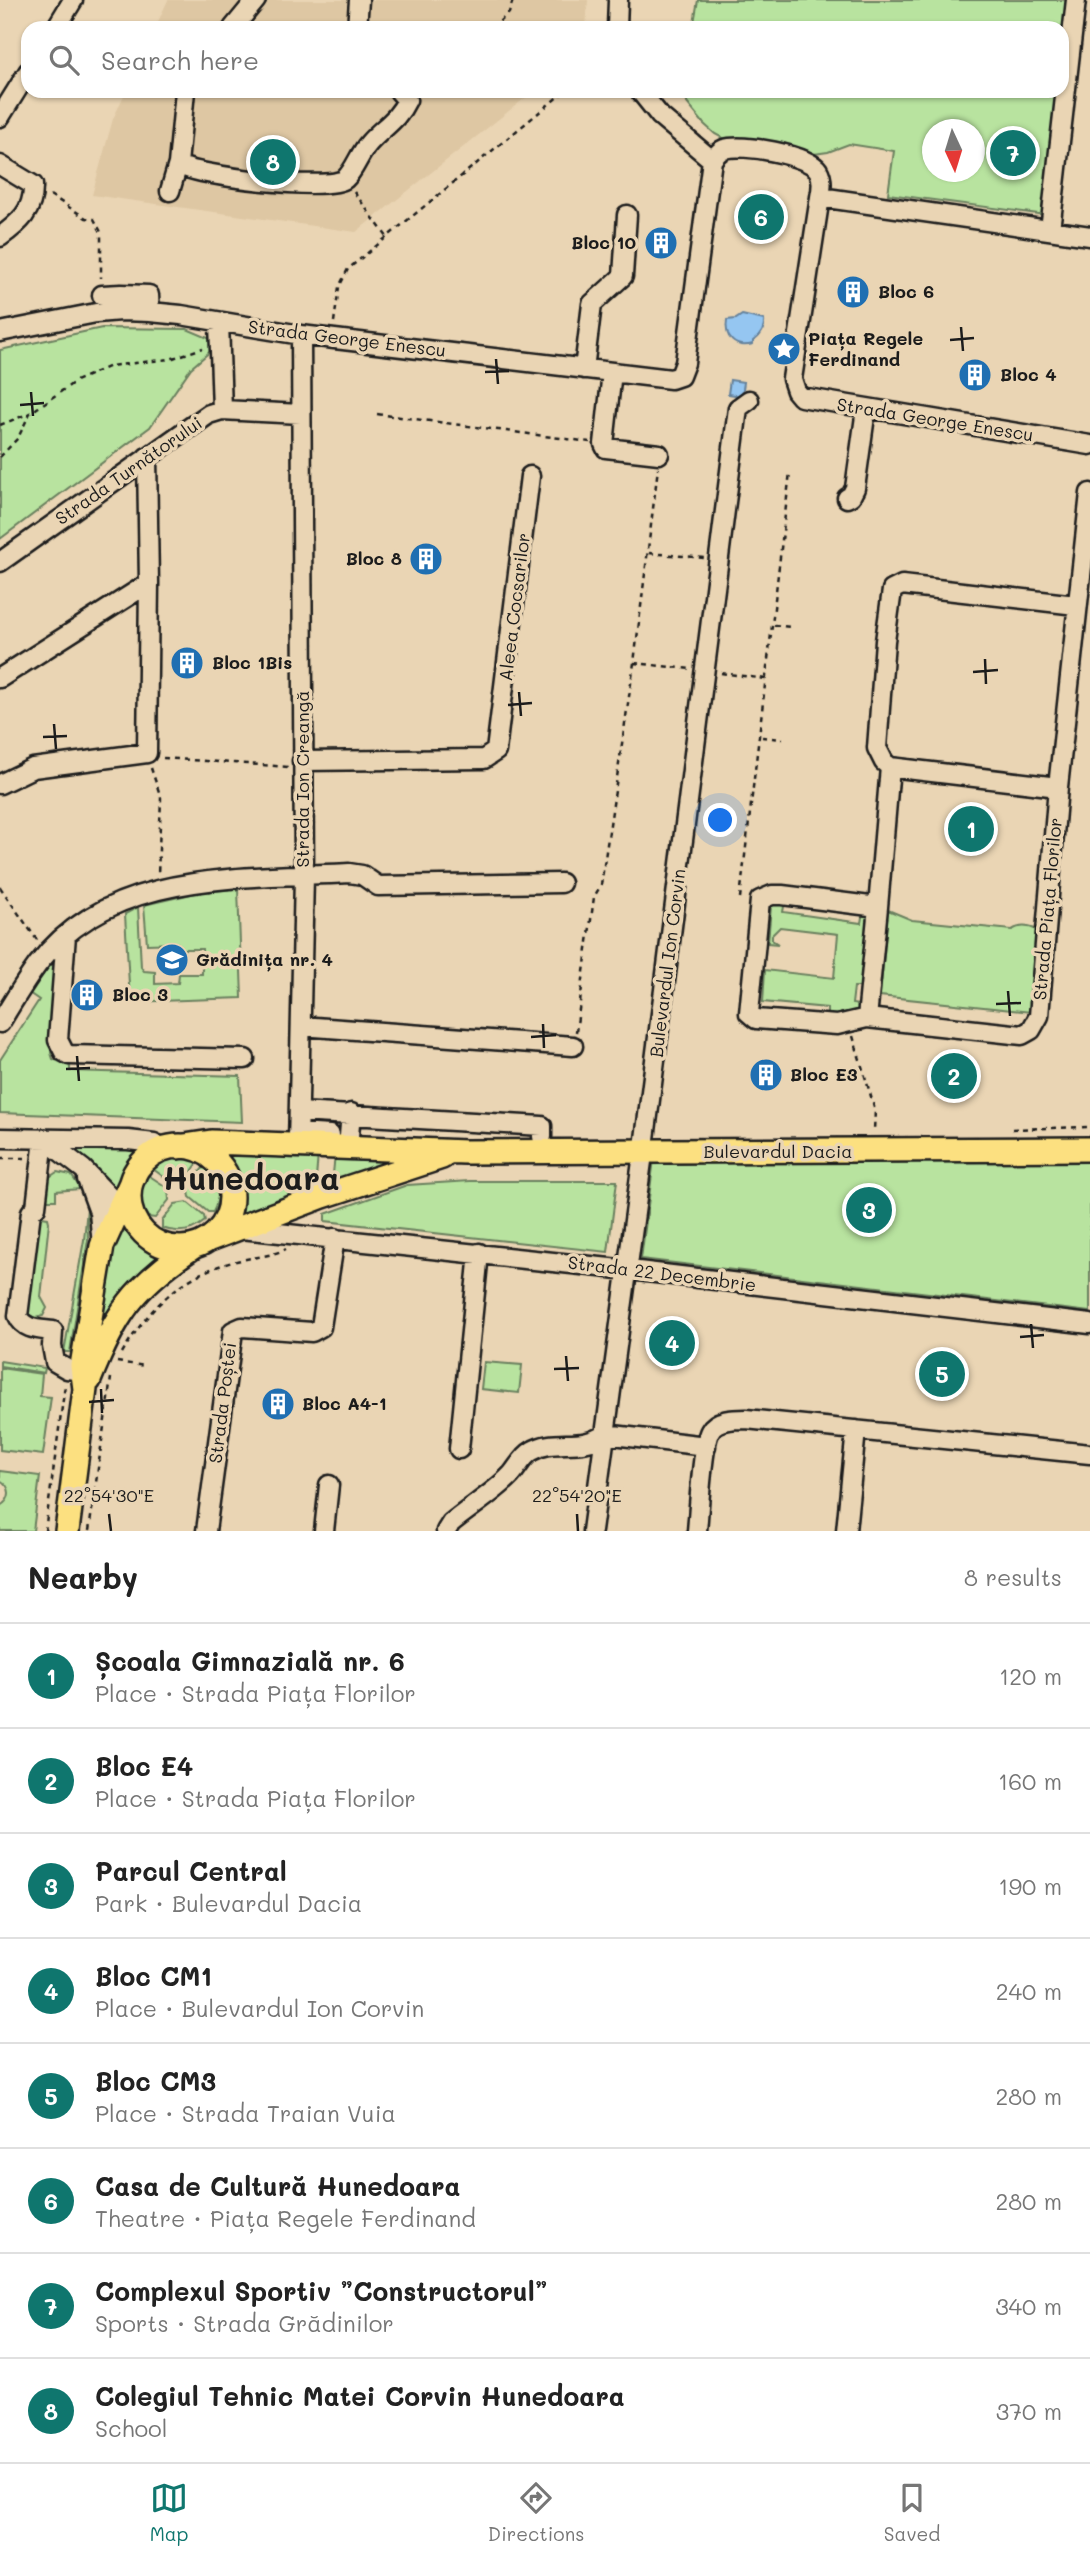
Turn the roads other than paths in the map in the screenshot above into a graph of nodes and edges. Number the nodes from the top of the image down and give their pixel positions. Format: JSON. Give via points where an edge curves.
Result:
{"nodes":[{"id":1,"x":73,"y":0,"type":"edge"},
{"id":2,"x":256,"y":0,"type":"edge"},
{"id":3,"x":359,"y":0,"type":"edge"},
{"id":4,"x":618,"y":0,"type":"edge"},
{"id":5,"x":1076,"y":0,"type":"edge"},
{"id":6,"x":60,"y":21,"type":"edge"},
{"id":7,"x":239,"y":21,"type":"edge"},
{"id":8,"x":358,"y":21,"type":"edge"},
{"id":9,"x":617,"y":21,"type":"edge"},
{"id":10,"x":1069,"y":62,"type":"edge"},
{"id":11,"x":21,"y":83,"type":"edge"},
{"id":12,"x":184,"y":98,"type":"edge"},
{"id":13,"x":405,"y":98,"type":"edge"},
{"id":14,"x":646,"y":98,"type":"edge"},
{"id":15,"x":659,"y":98,"type":"edge"},
{"id":16,"x":1065,"y":98,"type":"edge"},
{"id":17,"x":656,"y":111,"type":"junction"},
{"id":18,"x":0,"y":117,"type":"edge"},
{"id":19,"x":712,"y":160,"type":"junction"},
{"id":20,"x":178,"y":164,"type":"junction"},
{"id":21,"x":0,"y":165,"type":"edge"},
{"id":22,"x":170,"y":191,"type":"dead end"},
{"id":23,"x":820,"y":197,"type":"junction"},
{"id":24,"x":627,"y":215,"type":"dead end"},
{"id":25,"x":1050,"y":230,"type":"junction"},
{"id":26,"x":1090,"y":236,"type":"edge"},
{"id":27,"x":0,"y":237,"type":"edge"},
{"id":28,"x":102,"y":295,"type":"road end"},
{"id":29,"x":121,"y":302,"type":"junction"},
{"id":30,"x":219,"y":322,"type":"junction"},
{"id":31,"x":0,"y":332,"type":"edge"},
{"id":32,"x":301,"y":335,"type":"junction"},
{"id":33,"x":584,"y":369,"type":"junction"},
{"id":34,"x":612,"y":372,"type":"junction"},
{"id":35,"x":749,"y":400,"type":"dead end"},
{"id":36,"x":866,"y":409,"type":"junction"},
{"id":37,"x":222,"y":410,"type":"junction"},
{"id":38,"x":301,"y":414,"type":"junction"},
{"id":39,"x":1090,"y":445,"type":"edge"},
{"id":40,"x":659,"y":454,"type":"road end"},
{"id":41,"x":147,"y":457,"type":"junction"},
{"id":42,"x":530,"y":476,"type":"dead end"},
{"id":43,"x":1090,"y":493,"type":"edge"},
{"id":44,"x":847,"y":498,"type":"dead end"},
{"id":45,"x":0,"y":562,"type":"edge"},
{"id":46,"x":149,"y":583,"type":"junction"},
{"id":47,"x":1081,"y":604,"type":"edge"},
{"id":48,"x":0,"y":678,"type":"edge"},
{"id":49,"x":302,"y":764,"type":"junction"},
{"id":50,"x":890,"y":767,"type":"junction"},
{"id":51,"x":0,"y":783,"type":"edge"},
{"id":52,"x":1058,"y":787,"type":"junction"},
{"id":53,"x":304,"y":876,"type":"junction"},
{"id":54,"x":561,"y":883,"type":"dead end"},
{"id":55,"x":878,"y":907,"type":"junction"},
{"id":56,"x":66,"y":935,"type":"junction"},
{"id":57,"x":867,"y":1018,"type":"junction"},
{"id":58,"x":0,"y":1023,"type":"edge"},
{"id":59,"x":301,"y":1026,"type":"junction"},
{"id":60,"x":573,"y":1046,"type":"road end"},
{"id":61,"x":246,"y":1059,"type":"dead end"},
{"id":62,"x":299,"y":1112,"type":"junction"},
{"id":63,"x":351,"y":1113,"type":"junction"},
{"id":64,"x":330,"y":1135,"type":"dead end"},
{"id":65,"x":349,"y":1136,"type":"dead end"},
{"id":66,"x":459,"y":1136,"type":"junction"},
{"id":67,"x":542,"y":1137,"type":"dead end"},
{"id":68,"x":0,"y":1138,"type":"edge"},
{"id":69,"x":44,"y":1139,"type":"junction"},
{"id":70,"x":298,"y":1139,"type":"junction"},
{"id":71,"x":172,"y":1148,"type":"junction"},
{"id":72,"x":1090,"y":1149,"type":"edge"},
{"id":73,"x":643,"y":1153,"type":"junction"},
{"id":74,"x":83,"y":1170,"type":"junction"},
{"id":75,"x":134,"y":1176,"type":"junction"},
{"id":76,"x":119,"y":1206,"type":"junction"},
{"id":77,"x":138,"y":1227,"type":"junction"},
{"id":78,"x":234,"y":1229,"type":"junction"},
{"id":79,"x":334,"y":1238,"type":"junction"},
{"id":80,"x":201,"y":1243,"type":"junction"},
{"id":81,"x":102,"y":1247,"type":"junction"},
{"id":82,"x":479,"y":1253,"type":"junction"},
{"id":83,"x":628,"y":1270,"type":"junction"},
{"id":84,"x":1090,"y":1324,"type":"edge"},
{"id":85,"x":79,"y":1376,"type":"junction"},
{"id":86,"x":856,"y":1430,"type":"junction"},
{"id":87,"x":605,"y":1434,"type":"junction"},
{"id":88,"x":706,"y":1446,"type":"junction"},
{"id":89,"x":459,"y":1449,"type":"dead end"},
{"id":90,"x":1090,"y":1454,"type":"edge"},
{"id":91,"x":329,"y":1485,"type":"dead end"},
{"id":92,"x":67,"y":1531,"type":"edge"},
{"id":93,"x":206,"y":1531,"type":"edge"},
{"id":94,"x":324,"y":1531,"type":"edge"},
{"id":95,"x":446,"y":1531,"type":"edge"},
{"id":96,"x":592,"y":1531,"type":"edge"},
{"id":97,"x":697,"y":1531,"type":"edge"},
{"id":98,"x":846,"y":1531,"type":"edge"}],
"edges":[{"from":1,"to":6,"type":"street"},
{"from":2,"to":7,"type":"street"},
{"from":3,"to":8,"type":"street"},
{"from":4,"to":9,"type":"street"},
{"from":5,"to":10,"type":"street"},
{"from":11,"to":18,"type":"street"},
{"from":12,"to":20,"type":"street"},
{"from":13,"to":20,"type":"street","via":[[399,116],[369,144],[345,180],[336,184],[211,174]]},
{"from":14,"to":17,"type":"street"},
{"from":15,"to":17,"type":"street"},
{"from":16,"to":25,"type":"street"},
{"from":17,"to":19,"type":"street"},
{"from":19,"to":23,"type":"street","via":[[718,152],[731,148],[798,157],[818,169]]},
{"from":19,"to":34,"type":"street","name":"Strada George Enescu","via":[[680,376],[671,379]]},
{"from":20,"to":22,"type":"street"},
{"from":21,"to":27,"type":"street","via":[[33,185],[29,209]]},
{"from":23,"to":25,"type":"street"},
{"from":23,"to":36,"type":"street","name":"Strada George Enescu","via":[[792,379],[801,397]]},
{"from":24,"to":33,"type":"street","via":[[623,276],[593,304]]},
{"from":25,"to":26,"type":"street"},
{"from":28,"to":29,"type":"street"},
{"from":29,"to":30,"type":"street","name":"Strada George Enescu","via":[[150,312]]},
{"from":29,"to":31,"type":"street","name":"Strada George Enescu","via":[[96,313]]},
{"from":30,"to":32,"type":"street","name":"Strada George Enescu"},
{"from":30,"to":37,"type":"street","name":"Strada Turnătorului"},
{"from":32,"to":33,"type":"street","name":"Strada George Enescu"},
{"from":32,"to":38,"type":"street","name":"Strada Ion Creangă"},
{"from":33,"to":34,"type":"street","name":"Strada George Enescu"},
{"from":34,"to":40,"type":"street","via":[[606,448]]},
{"from":35,"to":73,"type":"street","name":"Bulevardul Ion Corvin","via":[[738,408]]},
{"from":36,"to":39,"type":"street","name":"Strada George Enescu"},
{"from":36,"to":44,"type":"street","via":[[855,488]]},
{"from":37,"to":38,"type":"street"},
{"from":37,"to":41,"type":"street","name":"Strada Turnătorului","via":[[209,414]]},
{"from":38,"to":49,"type":"street","name":"Strada Ion Creangă"},
{"from":41,"to":45,"type":"street","name":"Strada Turnătorului"},
{"from":41,"to":46,"type":"street"},
{"from":42,"to":49,"type":"street","name":"Aleea Cocsarilor","via":[[496,751],[484,759]]},
{"from":43,"to":47,"type":"street","name":"Strada Piața Florilor"},
{"from":46,"to":48,"type":"street"},
{"from":46,"to":51,"type":"street","via":[[147,753],[33,768]]},
{"from":47,"to":50,"type":"street","via":[[896,587],[890,597],[877,748]]},
{"from":47,"to":52,"type":"street","name":"Strada Piața Florilor"},
{"from":49,"to":53,"type":"street","name":"Strada Ion Creangă"},
{"from":50,"to":52,"type":"street"},
{"from":50,"to":55,"type":"street"},
{"from":52,"to":57,"type":"street","name":"Strada Piața Florilor","via":[[1040,1016],[1031,1030],[1014,1035]]},
{"from":53,"to":54,"type":"street","via":[[358,874],[378,886]]},
{"from":53,"to":56,"type":"street","via":[[158,889],[111,905]]},
{"from":53,"to":59,"type":"street","name":"Strada Ion Creangă"},
{"from":55,"to":57,"type":"street"},
{"from":55,"to":57,"type":"street","name":"Strada Piața Florilor","via":[[782,895],[760,900],[748,1008],[751,1016],[837,1025]]},
{"from":56,"to":58,"type":"street","via":[[38,963]]},
{"from":56,"to":61,"type":"street","via":[[58,1040],[64,1052]]},
{"from":59,"to":60,"type":"street"},
{"from":59,"to":62,"type":"street","name":"Strada Ion Creangă"},
{"from":62,"to":63,"type":"street"},
{"from":62,"to":70,"type":"street","name":"Strada Ion Creangă"},
{"from":63,"to":65,"type":"street"},
{"from":63,"to":66,"type":"street"},
{"from":64,"to":70,"type":"street"},
{"from":66,"to":67,"type":"street","via":[[542,1126]]},
{"from":66,"to":70,"type":"main road","name":"Bulevardul Dacia"},
{"from":66,"to":73,"type":"main road","name":"Bulevardul Dacia"},
{"from":66,"to":78,"type":"main road","name":"Bulevardul Dacia","via":[[416,1163]]},
{"from":68,"to":69,"type":"street"},
{"from":69,"to":71,"type":"street","via":[[128,1140]]},
{"from":69,"to":74,"type":"street"},
{"from":69,"to":85,"type":"street","via":[[18,1316],[28,1327],[53,1331],[55,1362]]},
{"from":70,"to":71,"type":"main road","name":"Bulevardul Dacia"},
{"from":71,"to":75,"type":"main road","via":[[147,1159]]},
{"from":71,"to":80,"type":"main road","via":[[206,1154],[225,1174],[230,1188],[227,1216],[220,1229]]},
{"from":72,"to":73,"type":"main road","name":"Bulevardul Dacia"},
{"from":73,"to":83,"type":"street","name":"Bulevardul Ion Corvin"},
{"from":74,"to":76,"type":"street"},
{"from":74,"to":81,"type":"street","via":[[96,1200]]},
{"from":75,"to":76,"type":"main road","name":"Bulevardul Dacia"},
{"from":75,"to":77,"type":"main road","via":[[129,1202]]},
{"from":76,"to":77,"type":"street"},
{"from":76,"to":81,"type":"main road","name":"Bulevardul Dacia"},
{"from":77,"to":80,"type":"main road","via":[[162,1245],[177,1248]]},
{"from":78,"to":79,"type":"street","name":"Strada 22 Decembrie"},
{"from":78,"to":80,"type":"main road","name":"Bulevardul Dacia"},
{"from":79,"to":82,"type":"street","name":"Strada 22 Decembrie"},
{"from":79,"to":93,"type":"street","name":"Strada Poștei","via":[[321,1327],[312,1332],[242,1327],[233,1331]]},
{"from":80,"to":85,"type":"main road","name":"Bulevardul Dacia","via":[[162,1267],[133,1296]]},
{"from":81,"to":85,"type":"main road","name":"Bulevardul Dacia"},
{"from":82,"to":83,"type":"street","name":"Strada 22 Decembrie"},
{"from":82,"to":89,"type":"street"},
{"from":83,"to":84,"type":"street","name":"Strada 22 Decembrie"},
{"from":83,"to":87,"type":"street","name":"Bulevardul Ion Corvin"},
{"from":85,"to":92,"type":"main road","name":"Bulevardul Dacia"},
{"from":86,"to":88,"type":"street","via":[[732,1419],[716,1424]]},
{"from":86,"to":90,"type":"street"},
{"from":86,"to":98,"type":"street"},
{"from":87,"to":88,"type":"street"},
{"from":87,"to":95,"type":"street","via":[[595,1442],[531,1451],[510,1476]]},
{"from":87,"to":96,"type":"street","name":"Bulevardul Ion Corvin"},
{"from":88,"to":97,"type":"street"},
{"from":91,"to":94,"type":"street"}]}
